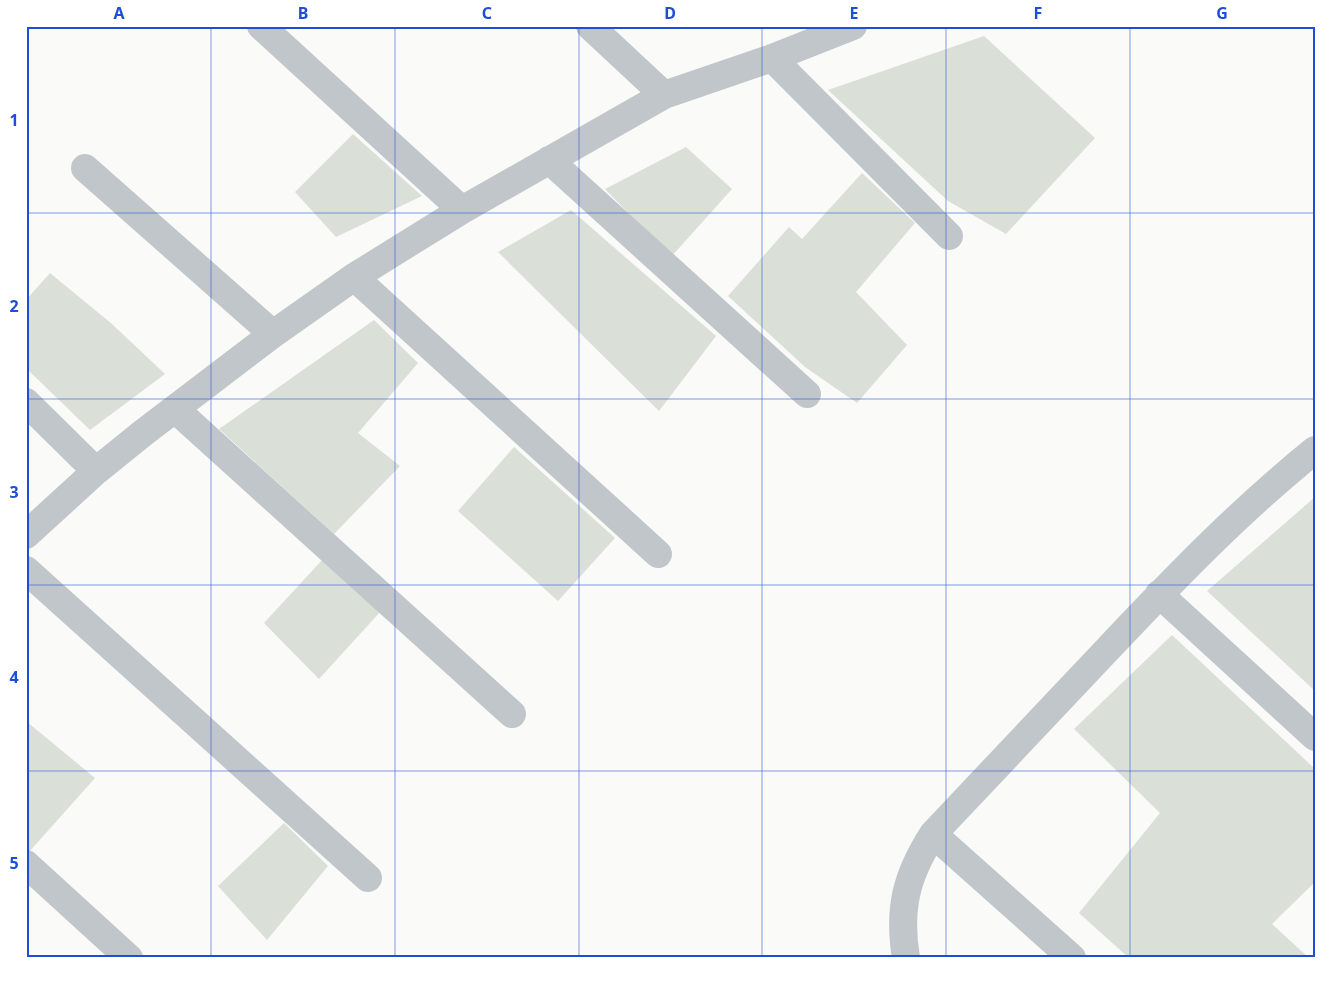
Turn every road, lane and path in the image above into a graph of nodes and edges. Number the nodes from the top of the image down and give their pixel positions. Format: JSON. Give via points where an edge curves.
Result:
{"nodes":[{"id":1,"x":261,"y":26,"type":"edge"},
{"id":2,"x":590,"y":26,"type":"edge"},
{"id":3,"x":853,"y":26,"type":"edge"},
{"id":4,"x":772,"y":58,"type":"junction"},
{"id":5,"x":664,"y":95,"type":"junction"},
{"id":6,"x":549,"y":160,"type":"junction"},
{"id":7,"x":85,"y":168,"type":"dead end"},
{"id":8,"x":462,"y":210,"type":"junction"},
{"id":9,"x":949,"y":236,"type":"dead end"},
{"id":10,"x":354,"y":277,"type":"junction"},
{"id":11,"x":273,"y":334,"type":"junction"},
{"id":12,"x":807,"y":394,"type":"dead end"},
{"id":13,"x":26,"y":402,"type":"edge"},
{"id":14,"x":175,"y":409,"type":"junction"},
{"id":15,"x":1315,"y":450,"type":"edge"},
{"id":16,"x":96,"y":471,"type":"junction"},
{"id":17,"x":26,"y":535,"type":"edge"},
{"id":18,"x":658,"y":554,"type":"dead end"},
{"id":19,"x":26,"y":570,"type":"edge"},
{"id":20,"x":1160,"y":594,"type":"junction"},
{"id":21,"x":512,"y":714,"type":"dead end"},
{"id":22,"x":1315,"y":737,"type":"edge"},
{"id":23,"x":933,"y":834,"type":"junction"},
{"id":24,"x":26,"y":864,"type":"edge"},
{"id":25,"x":368,"y":878,"type":"dead end"},
{"id":26,"x":129,"y":958,"type":"edge"},
{"id":27,"x":906,"y":958,"type":"edge"},
{"id":28,"x":1072,"y":958,"type":"edge"}],
"edges":[{"from":1,"to":8,"type":"street"},
{"from":2,"to":5,"type":"street"},
{"from":3,"to":4,"type":"street"},
{"from":4,"to":5,"type":"street"},
{"from":4,"to":9,"type":"street"},
{"from":5,"to":6,"type":"street"},
{"from":6,"to":8,"type":"street"},
{"from":6,"to":12,"type":"street"},
{"from":7,"to":11,"type":"street"},
{"from":8,"to":10,"type":"street"},
{"from":10,"to":11,"type":"street"},
{"from":10,"to":18,"type":"street"},
{"from":11,"to":14,"type":"street"},
{"from":13,"to":16,"type":"street"},
{"from":14,"to":16,"type":"street"},
{"from":14,"to":21,"type":"street"},
{"from":15,"to":20,"type":"street","via":[[1260,496]]},
{"from":16,"to":17,"type":"street"},
{"from":19,"to":25,"type":"street"},
{"from":20,"to":22,"type":"street"},
{"from":20,"to":23,"type":"street"},
{"from":23,"to":27,"type":"street","via":[[921,852],[906,892],[903,915]]},
{"from":23,"to":28,"type":"street"},
{"from":24,"to":26,"type":"street"}]}
